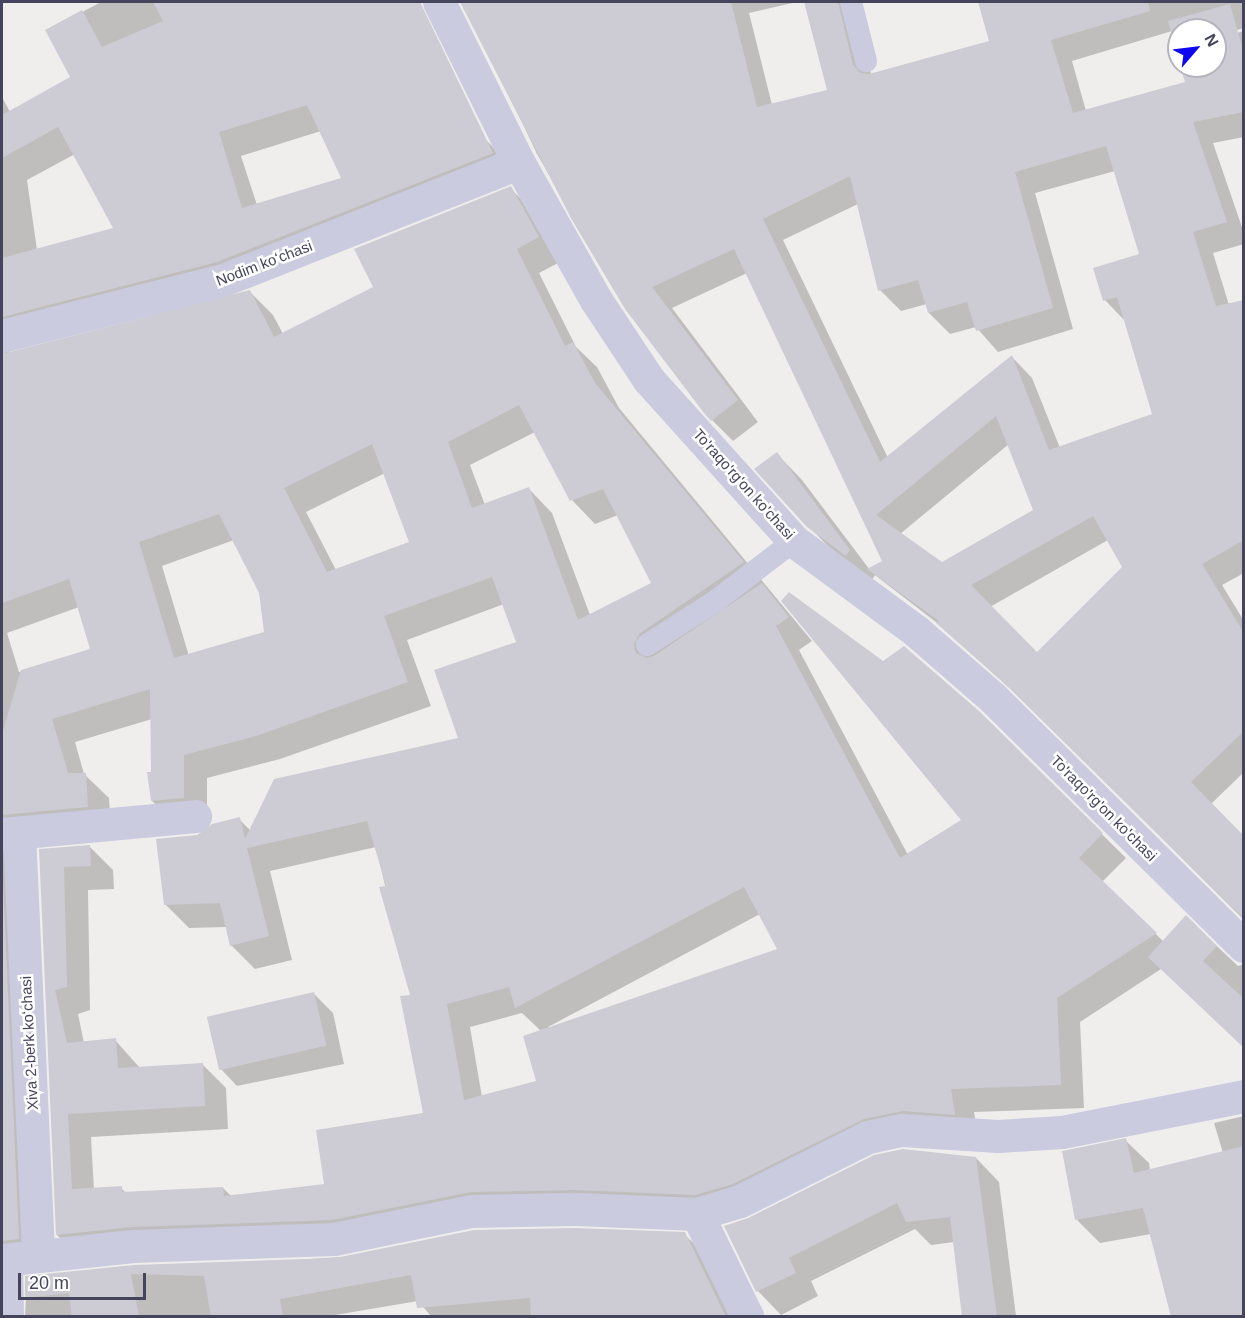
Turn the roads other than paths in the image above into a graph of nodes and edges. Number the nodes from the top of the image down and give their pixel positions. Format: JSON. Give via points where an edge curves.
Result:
{"nodes":[{"id":1,"x":439,"y":2,"type":"edge"},
{"id":2,"x":851,"y":2,"type":"edge"},
{"id":3,"x":866,"y":61,"type":"dead end"},
{"id":4,"x":519,"y":163,"type":"junction"},
{"id":5,"x":2,"y":336,"type":"edge"},
{"id":6,"x":794,"y":540,"type":"junction"},
{"id":7,"x":647,"y":645,"type":"dead end"},
{"id":8,"x":195,"y":816,"type":"dead end"},
{"id":9,"x":10,"y":833,"type":"edge"},
{"id":10,"x":1244,"y":946,"type":"edge"},
{"id":11,"x":1244,"y":1096,"type":"edge"},
{"id":12,"x":697,"y":1214,"type":"junction"},
{"id":13,"x":38,"y":1254,"type":"junction"},
{"id":14,"x":4,"y":1260,"type":"edge"},
{"id":15,"x":7,"y":1317,"type":"edge"},
{"id":16,"x":747,"y":1317,"type":"edge"}],
"edges":[{"from":1,"to":4,"type":"street","name":"To'raqo'rg'on ko'chasi"},
{"from":2,"to":3,"type":"lane"},
{"from":4,"to":5,"type":"street","name":"Nodim koʻchasi","via":[[223,280]]},
{"from":4,"to":6,"type":"street","name":"To'raqo'rg'on ko'chasi","via":[[596,300],[649,380]]},
{"from":6,"to":7,"type":"lane","via":[[717,600]]},
{"from":6,"to":10,"type":"street","name":"To'raqo'rg'on ko'chasi","via":[[916,632],[992,697]]},
{"from":8,"to":9,"type":"street"},
{"from":9,"to":13,"type":"street","name":"Xiva 2-berk koʻchasi"},
{"from":11,"to":12,"type":"street","via":[[1062,1132],[998,1136],[902,1130],[868,1137],[740,1201]]},
{"from":12,"to":13,"type":"street","via":[[576,1209],[472,1211],[334,1239]]},
{"from":12,"to":16,"type":"street"},
{"from":13,"to":14,"type":"street"},
{"from":14,"to":15,"type":"street"}]}
